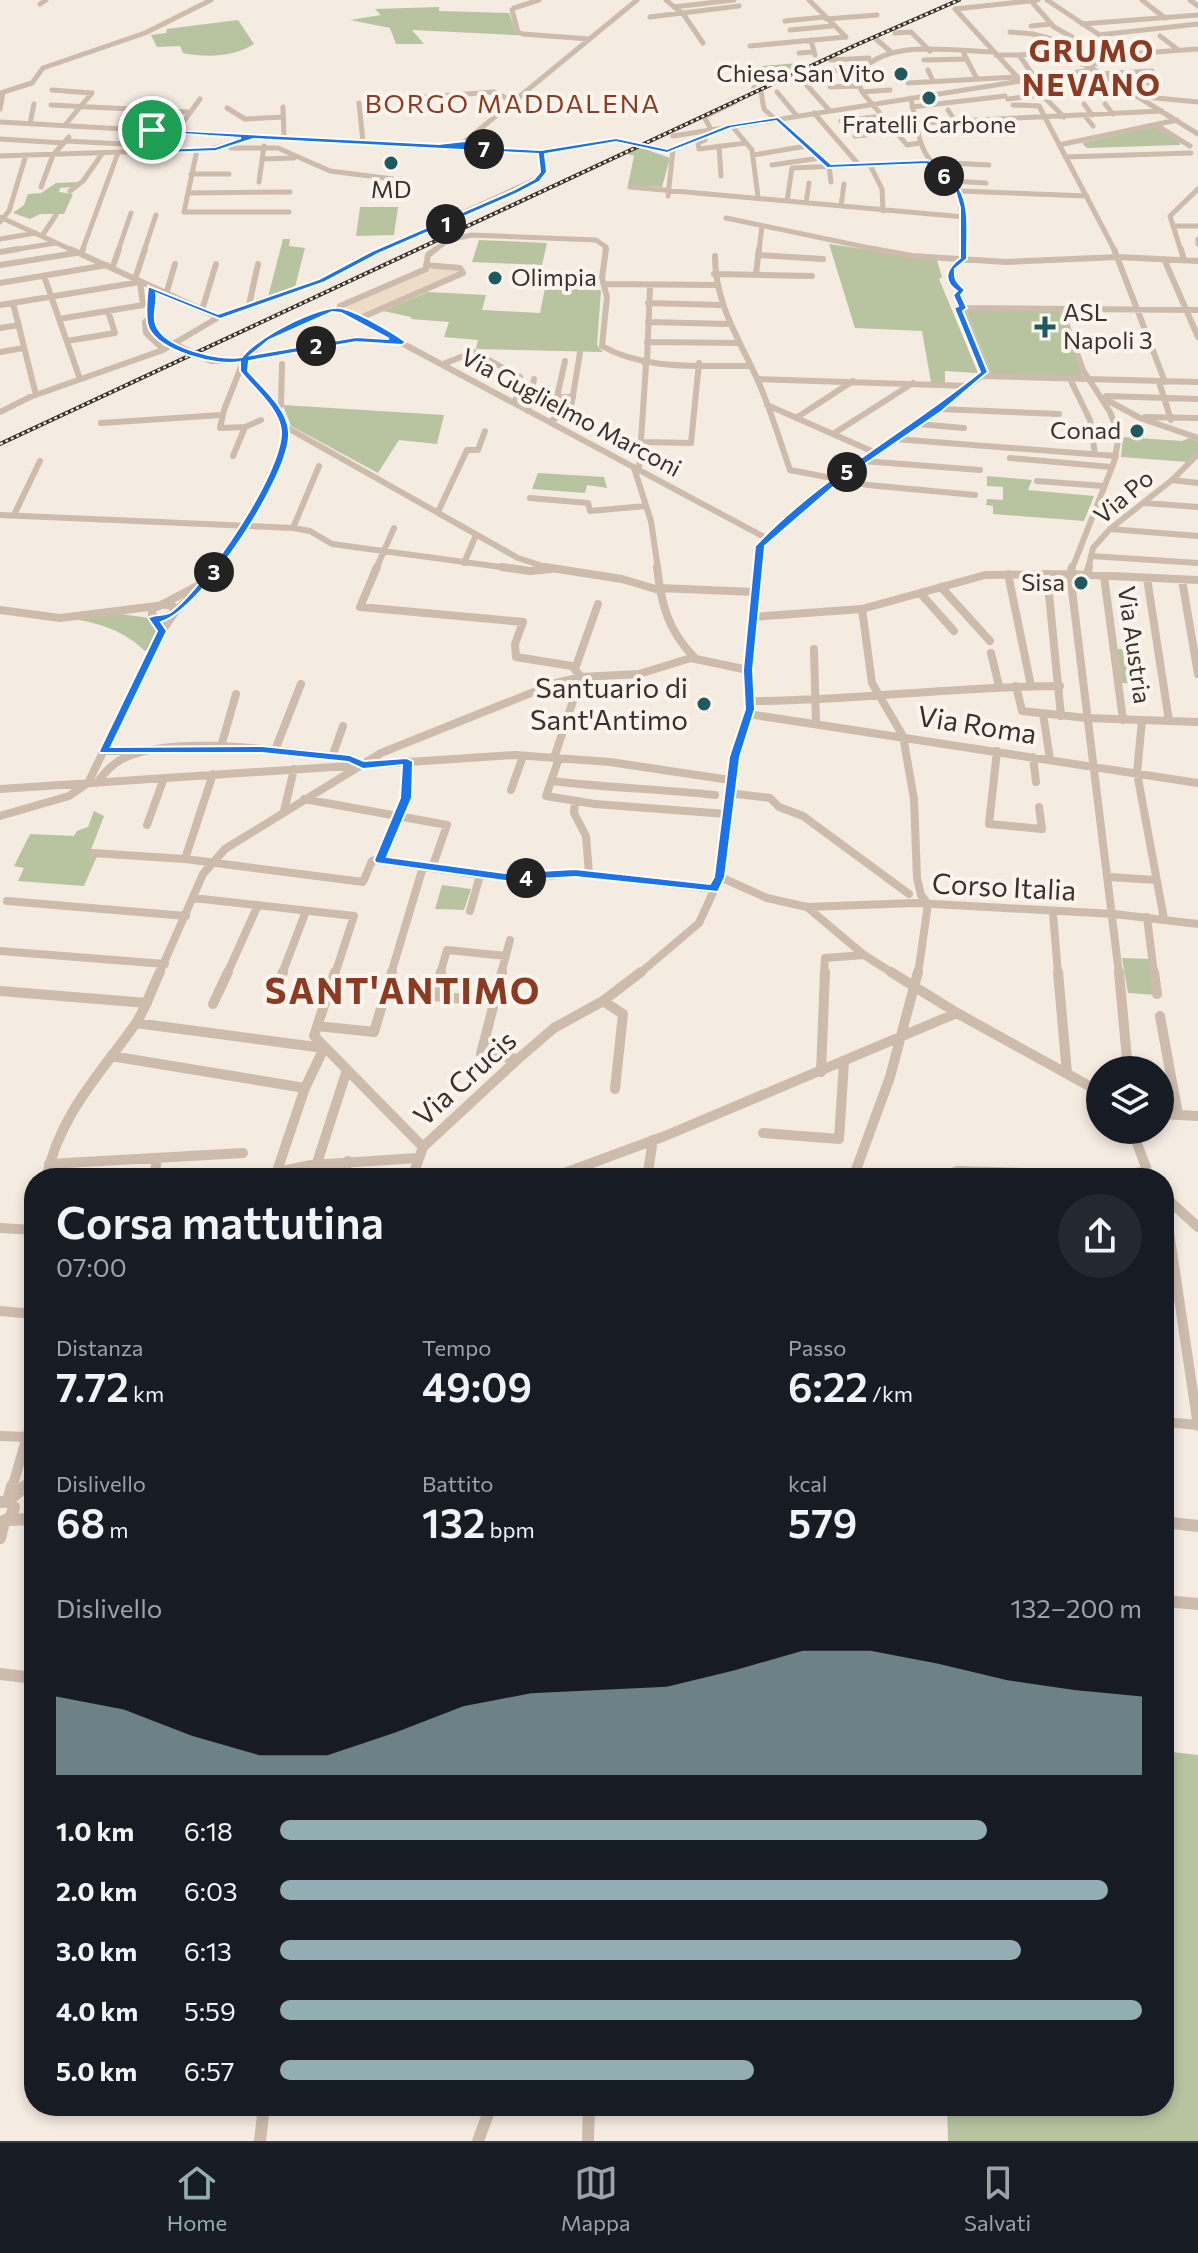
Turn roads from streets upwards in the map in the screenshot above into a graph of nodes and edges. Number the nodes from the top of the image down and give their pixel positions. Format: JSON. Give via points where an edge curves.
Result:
{"nodes":[{"id":1,"x":46,"y":0,"type":"edge"},
{"id":2,"x":211,"y":0,"type":"edge"},
{"id":3,"x":539,"y":0,"type":"edge"},
{"id":4,"x":637,"y":0,"type":"edge"},
{"id":5,"x":666,"y":0,"type":"edge"},
{"id":6,"x":809,"y":0,"type":"edge"},
{"id":7,"x":1038,"y":0,"type":"edge"},
{"id":8,"x":1047,"y":0,"type":"edge"},
{"id":9,"x":1142,"y":0,"type":"edge"},
{"id":10,"x":1190,"y":0,"type":"edge"},
{"id":11,"x":629,"y":2,"type":"edge"},
{"id":12,"x":1032,"y":2,"type":"junction"},
{"id":13,"x":738,"y":3,"type":"edge"},
{"id":14,"x":40,"y":4,"type":"dead end"},
{"id":15,"x":1198,"y":6,"type":"edge"},
{"id":16,"x":674,"y":7,"type":"junction"},
{"id":17,"x":682,"y":13,"type":"junction"},
{"id":18,"x":877,"y":15,"type":"dead end"},
{"id":19,"x":1198,"y":15,"type":"edge"},
{"id":20,"x":650,"y":17,"type":"dead end"},
{"id":21,"x":1175,"y":17,"type":"junction"},
{"id":22,"x":825,"y":18,"type":"junction"},
{"id":23,"x":1165,"y":18,"type":"junction"},
{"id":24,"x":785,"y":21,"type":"dead end"},
{"id":25,"x":1051,"y":24,"type":"junction"},
{"id":26,"x":1082,"y":24,"type":"junction"},
{"id":27,"x":1198,"y":24,"type":"edge"},
{"id":28,"x":1187,"y":25,"type":"junction"},
{"id":29,"x":832,"y":26,"type":"junction"},
{"id":30,"x":1031,"y":26,"type":"dead end"},
{"id":31,"x":790,"y":30,"type":"dead end"},
{"id":32,"x":1010,"y":32,"type":"dead end"},
{"id":33,"x":895,"y":33,"type":"dead end"},
{"id":34,"x":1198,"y":33,"type":"edge"},
{"id":35,"x":1086,"y":34,"type":"dead end"},
{"id":36,"x":1098,"y":35,"type":"junction"},
{"id":37,"x":1160,"y":36,"type":"dead end"},
{"id":38,"x":589,"y":39,"type":"junction"},
{"id":39,"x":876,"y":39,"type":"dead end"},
{"id":40,"x":1176,"y":39,"type":"dead end"},
{"id":41,"x":811,"y":40,"type":"junction"},
{"id":42,"x":1036,"y":40,"type":"dead end"},
{"id":43,"x":1077,"y":40,"type":"dead end"},
{"id":44,"x":703,"y":43,"type":"dead end"},
{"id":45,"x":1071,"y":44,"type":"junction"},
{"id":46,"x":750,"y":46,"type":"dead end"},
{"id":47,"x":1177,"y":49,"type":"junction"},
{"id":48,"x":1188,"y":49,"type":"junction"},
{"id":49,"x":1198,"y":49,"type":"edge"},
{"id":50,"x":1097,"y":50,"type":"dead end"},
{"id":51,"x":930,"y":51,"type":"junction"},
{"id":52,"x":891,"y":52,"type":"junction"},
{"id":53,"x":963,"y":52,"type":"junction"},
{"id":54,"x":1042,"y":52,"type":"junction"},
{"id":55,"x":799,"y":53,"type":"dead end"},
{"id":56,"x":995,"y":53,"type":"junction"},
{"id":57,"x":1019,"y":55,"type":"junction"},
{"id":58,"x":1128,"y":56,"type":"junction"},
{"id":59,"x":869,"y":58,"type":"junction"},
{"id":60,"x":967,"y":59,"type":"junction"},
{"id":61,"x":1115,"y":59,"type":"junction"},
{"id":62,"x":831,"y":60,"type":"dead end"},
{"id":63,"x":924,"y":60,"type":"dead end"},
{"id":64,"x":1091,"y":69,"type":"junction"},
{"id":65,"x":928,"y":70,"type":"dead end"},
{"id":66,"x":819,"y":71,"type":"dead end"},
{"id":67,"x":1152,"y":71,"type":"dead end"},
{"id":68,"x":1141,"y":72,"type":"junction"},
{"id":69,"x":857,"y":73,"type":"junction"},
{"id":70,"x":884,"y":74,"type":"dead end"},
{"id":71,"x":1035,"y":78,"type":"junction"},
{"id":72,"x":977,"y":79,"type":"junction"},
{"id":73,"x":1021,"y":80,"type":"junction"},
{"id":74,"x":933,"y":81,"type":"junction"},
{"id":75,"x":804,"y":82,"type":"dead end"},
{"id":76,"x":1115,"y":83,"type":"junction"},
{"id":77,"x":1159,"y":83,"type":"dead end"},
{"id":78,"x":830,"y":87,"type":"dead end"},
{"id":79,"x":997,"y":87,"type":"junction"},
{"id":80,"x":860,"y":89,"type":"junction"},
{"id":81,"x":52,"y":90,"type":"dead end"},
{"id":82,"x":890,"y":90,"type":"dead end"},
{"id":83,"x":761,"y":92,"type":"dead end"},
{"id":84,"x":777,"y":92,"type":"dead end"},
{"id":85,"x":1130,"y":92,"type":"junction"},
{"id":86,"x":2,"y":93,"type":"edge"},
{"id":87,"x":953,"y":94,"type":"junction"},
{"id":88,"x":1041,"y":95,"type":"junction"},
{"id":89,"x":1107,"y":95,"type":"dead end"},
{"id":90,"x":919,"y":97,"type":"junction"},
{"id":91,"x":1142,"y":97,"type":"junction"},
{"id":92,"x":911,"y":98,"type":"junction"},
{"id":93,"x":1006,"y":98,"type":"junction"},
{"id":94,"x":200,"y":99,"type":"dead end"},
{"id":95,"x":399,"y":99,"type":"dead end"},
{"id":96,"x":960,"y":101,"type":"junction"},
{"id":97,"x":735,"y":102,"type":"dead end"},
{"id":98,"x":359,"y":103,"type":"dead end"},
{"id":99,"x":512,"y":103,"type":"junction"},
{"id":100,"x":872,"y":103,"type":"junction"},
{"id":101,"x":1196,"y":103,"type":"edge"},
{"id":102,"x":34,"y":104,"type":"dead end"},
{"id":103,"x":1084,"y":104,"type":"dead end"},
{"id":104,"x":1105,"y":104,"type":"dead end"},
{"id":105,"x":51,"y":105,"type":"dead end"},
{"id":106,"x":1013,"y":105,"type":"junction"},
{"id":107,"x":81,"y":106,"type":"junction"},
{"id":108,"x":283,"y":107,"type":"dead end"},
{"id":109,"x":912,"y":107,"type":"junction"},
{"id":110,"x":227,"y":108,"type":"dead end"},
{"id":111,"x":0,"y":109,"type":"edge"},
{"id":112,"x":135,"y":109,"type":"junction"},
{"id":113,"x":829,"y":110,"type":"junction"},
{"id":114,"x":948,"y":110,"type":"dead end"},
{"id":115,"x":1162,"y":111,"type":"junction"},
{"id":116,"x":190,"y":112,"type":"junction"},
{"id":117,"x":814,"y":113,"type":"junction"},
{"id":118,"x":1113,"y":114,"type":"junction"},
{"id":119,"x":1092,"y":115,"type":"junction"},
{"id":120,"x":797,"y":116,"type":"junction"},
{"id":121,"x":882,"y":116,"type":"junction"},
{"id":122,"x":1085,"y":116,"type":"junction"},
{"id":123,"x":283,"y":117,"type":"junction"},
{"id":124,"x":1044,"y":117,"type":"junction"},
{"id":125,"x":1064,"y":117,"type":"junction"},
{"id":126,"x":1028,"y":118,"type":"junction"},
{"id":127,"x":776,"y":119,"type":"junction"},
{"id":128,"x":1177,"y":120,"type":"junction"},
{"id":129,"x":841,"y":121,"type":"dead end"},
{"id":130,"x":955,"y":121,"type":"junction"},
{"id":131,"x":1,"y":123,"type":"edge"},
{"id":132,"x":915,"y":123,"type":"junction"},
{"id":133,"x":30,"y":124,"type":"junction"},
{"id":134,"x":40,"y":124,"type":"junction"},
{"id":135,"x":65,"y":125,"type":"junction"},
{"id":136,"x":1156,"y":125,"type":"junction"},
{"id":137,"x":80,"y":126,"type":"junction"},
{"id":138,"x":1093,"y":126,"type":"dead end"},
{"id":139,"x":729,"y":127,"type":"junction"},
{"id":140,"x":120,"y":128,"type":"junction"},
{"id":141,"x":711,"y":129,"type":"junction"},
{"id":142,"x":152,"y":130,"type":"junction"},
{"id":143,"x":176,"y":132,"type":"junction"},
{"id":144,"x":185,"y":132,"type":"junction"},
{"id":145,"x":896,"y":132,"type":"junction"},
{"id":146,"x":1198,"y":134,"type":"edge"},
{"id":147,"x":673,"y":136,"type":"dead end"},
{"id":148,"x":855,"y":136,"type":"dead end"},
{"id":149,"x":248,"y":138,"type":"junction"},
{"id":150,"x":284,"y":138,"type":"junction"},
{"id":151,"x":0,"y":139,"type":"edge"},
{"id":152,"x":25,"y":140,"type":"junction"},
{"id":153,"x":65,"y":142,"type":"junction"},
{"id":154,"x":363,"y":142,"type":"junction"},
{"id":155,"x":746,"y":143,"type":"junction"},
{"id":156,"x":920,"y":143,"type":"junction"},
{"id":157,"x":141,"y":145,"type":"junction"},
{"id":158,"x":1059,"y":145,"type":"junction"},
{"id":159,"x":1198,"y":145,"type":"edge"},
{"id":160,"x":264,"y":146,"type":"junction"},
{"id":161,"x":464,"y":146,"type":"junction"},
{"id":162,"x":719,"y":146,"type":"junction"},
{"id":163,"x":807,"y":146,"type":"junction"},
{"id":164,"x":221,"y":148,"type":"junction"},
{"id":165,"x":197,"y":150,"type":"junction"},
{"id":166,"x":1191,"y":150,"type":"junction"},
{"id":167,"x":172,"y":152,"type":"junction"},
{"id":168,"x":541,"y":152,"type":"junction"},
{"id":169,"x":672,"y":152,"type":"junction"},
{"id":170,"x":118,"y":153,"type":"junction"},
{"id":171,"x":135,"y":153,"type":"junction"},
{"id":172,"x":102,"y":154,"type":"junction"},
{"id":173,"x":26,"y":155,"type":"junction"},
{"id":174,"x":53,"y":155,"type":"junction"},
{"id":175,"x":753,"y":155,"type":"junction"},
{"id":176,"x":10,"y":156,"type":"junction"},
{"id":177,"x":0,"y":157,"type":"edge"},
{"id":178,"x":1065,"y":157,"type":"junction"},
{"id":179,"x":294,"y":158,"type":"dead end"},
{"id":180,"x":820,"y":158,"type":"junction"},
{"id":181,"x":262,"y":159,"type":"junction"},
{"id":182,"x":928,"y":162,"type":"junction"},
{"id":183,"x":772,"y":165,"type":"dead end"},
{"id":184,"x":859,"y":165,"type":"junction"},
{"id":185,"x":870,"y":165,"type":"junction"},
{"id":186,"x":989,"y":165,"type":"dead end"},
{"id":187,"x":1198,"y":165,"type":"edge"},
{"id":188,"x":829,"y":166,"type":"junction"},
{"id":189,"x":191,"y":174,"type":"junction"},
{"id":190,"x":229,"y":174,"type":"dead end"},
{"id":191,"x":721,"y":176,"type":"dead end"},
{"id":192,"x":393,"y":179,"type":"dead end"},
{"id":193,"x":951,"y":181,"type":"junction"},
{"id":194,"x":259,"y":182,"type":"dead end"},
{"id":195,"x":831,"y":182,"type":"dead end"},
{"id":196,"x":809,"y":183,"type":"dead end"},
{"id":197,"x":986,"y":183,"type":"dead end"},
{"id":198,"x":844,"y":184,"type":"dead end"},
{"id":199,"x":41,"y":187,"type":"dead end"},
{"id":200,"x":630,"y":187,"type":"dead end"},
{"id":201,"x":670,"y":188,"type":"junction"},
{"id":202,"x":1198,"y":189,"type":"edge"},
{"id":203,"x":70,"y":191,"type":"dead end"},
{"id":204,"x":960,"y":191,"type":"junction"},
{"id":205,"x":290,"y":192,"type":"dead end"},
{"id":206,"x":188,"y":193,"type":"junction"},
{"id":207,"x":250,"y":193,"type":"junction"},
{"id":208,"x":668,"y":196,"type":"dead end"},
{"id":209,"x":1087,"y":196,"type":"junction"},
{"id":210,"x":758,"y":197,"type":"junction"},
{"id":211,"x":787,"y":201,"type":"junction"},
{"id":212,"x":806,"y":203,"type":"junction"},
{"id":213,"x":841,"y":206,"type":"junction"},
{"id":214,"x":883,"y":211,"type":"junction"},
{"id":215,"x":289,"y":212,"type":"dead end"},
{"id":216,"x":131,"y":213,"type":"dead end"},
{"id":217,"x":245,"y":213,"type":"junction"},
{"id":218,"x":56,"y":215,"type":"dead end"},
{"id":219,"x":156,"y":215,"type":"dead end"},
{"id":220,"x":964,"y":217,"type":"junction"},
{"id":221,"x":726,"y":218,"type":"dead end"},
{"id":222,"x":1,"y":221,"type":"edge"},
{"id":223,"x":762,"y":226,"type":"junction"},
{"id":224,"x":1173,"y":226,"type":"junction"},
{"id":225,"x":1198,"y":226,"type":"edge"},
{"id":226,"x":39,"y":235,"type":"junction"},
{"id":227,"x":0,"y":239,"type":"edge"},
{"id":228,"x":56,"y":243,"type":"junction"},
{"id":229,"x":0,"y":252,"type":"edge"},
{"id":230,"x":79,"y":254,"type":"junction"},
{"id":231,"x":758,"y":255,"type":"junction"},
{"id":232,"x":715,"y":256,"type":"dead end"},
{"id":233,"x":1118,"y":257,"type":"junction"},
{"id":234,"x":940,"y":258,"type":"junction"},
{"id":235,"x":823,"y":259,"type":"dead end"},
{"id":236,"x":1164,"y":259,"type":"junction"},
{"id":237,"x":1184,"y":260,"type":"junction"},
{"id":238,"x":1198,"y":261,"type":"edge"},
{"id":239,"x":953,"y":263,"type":"junction"},
{"id":240,"x":175,"y":264,"type":"dead end"},
{"id":241,"x":216,"y":264,"type":"dead end"},
{"id":242,"x":258,"y":264,"type":"dead end"},
{"id":243,"x":0,"y":265,"type":"edge"},
{"id":244,"x":426,"y":265,"type":"junction"},
{"id":245,"x":110,"y":266,"type":"junction"},
{"id":246,"x":714,"y":274,"type":"junction"},
{"id":247,"x":756,"y":274,"type":"junction"},
{"id":248,"x":44,"y":276,"type":"junction"},
{"id":249,"x":812,"y":276,"type":"dead end"},
{"id":250,"x":138,"y":279,"type":"junction"},
{"id":251,"x":0,"y":283,"type":"edge"},
{"id":252,"x":605,"y":284,"type":"junction"},
{"id":253,"x":715,"y":285,"type":"junction"},
{"id":254,"x":650,"y":286,"type":"dead end"},
{"id":255,"x":151,"y":288,"type":"junction"},
{"id":256,"x":167,"y":291,"type":"junction"},
{"id":257,"x":52,"y":297,"type":"junction"},
{"id":258,"x":182,"y":301,"type":"junction"},
{"id":259,"x":13,"y":303,"type":"junction"},
{"id":260,"x":648,"y":303,"type":"junction"},
{"id":261,"x":0,"y":305,"type":"edge"},
{"id":262,"x":249,"y":305,"type":"junction"},
{"id":263,"x":720,"y":305,"type":"junction"},
{"id":264,"x":340,"y":308,"type":"junction"},
{"id":265,"x":961,"y":308,"type":"junction"},
{"id":266,"x":1061,"y":309,"type":"junction"},
{"id":267,"x":202,"y":310,"type":"junction"},
{"id":268,"x":1137,"y":310,"type":"junction"},
{"id":269,"x":1186,"y":310,"type":"junction"},
{"id":270,"x":1198,"y":310,"type":"edge"},
{"id":271,"x":108,"y":311,"type":"junction"},
{"id":272,"x":221,"y":315,"type":"junction"},
{"id":273,"x":151,"y":317,"type":"junction"},
{"id":274,"x":59,"y":319,"type":"junction"},
{"id":275,"x":358,"y":319,"type":"junction"},
{"id":276,"x":648,"y":322,"type":"junction"},
{"id":277,"x":728,"y":324,"type":"junction"},
{"id":278,"x":19,"y":325,"type":"junction"},
{"id":279,"x":0,"y":328,"type":"edge"},
{"id":280,"x":1198,"y":337,"type":"edge"},
{"id":281,"x":67,"y":341,"type":"junction"},
{"id":282,"x":402,"y":342,"type":"junction"},
{"id":283,"x":647,"y":342,"type":"junction"},
{"id":284,"x":737,"y":343,"type":"junction"},
{"id":285,"x":160,"y":346,"type":"dead end"},
{"id":286,"x":24,"y":348,"type":"junction"},
{"id":287,"x":0,"y":352,"type":"edge"},
{"id":288,"x":580,"y":353,"type":"dead end"},
{"id":289,"x":249,"y":356,"type":"junction"},
{"id":290,"x":565,"y":361,"type":"dead end"},
{"id":291,"x":645,"y":361,"type":"junction"},
{"id":292,"x":699,"y":363,"type":"junction"},
{"id":293,"x":282,"y":364,"type":"dead end"},
{"id":294,"x":443,"y":364,"type":"junction"},
{"id":295,"x":749,"y":366,"type":"junction"},
{"id":296,"x":986,"y":376,"type":"junction"},
{"id":297,"x":80,"y":379,"type":"junction"},
{"id":298,"x":534,"y":379,"type":"dead end"},
{"id":299,"x":758,"y":379,"type":"junction"},
{"id":300,"x":1070,"y":379,"type":"junction"},
{"id":301,"x":1087,"y":379,"type":"junction"},
{"id":302,"x":853,"y":381,"type":"junction"},
{"id":303,"x":1162,"y":382,"type":"junction"},
{"id":304,"x":1198,"y":382,"type":"edge"},
{"id":305,"x":913,"y":383,"type":"junction"},
{"id":306,"x":969,"y":386,"type":"junction"},
{"id":307,"x":36,"y":395,"type":"junction"},
{"id":308,"x":573,"y":397,"type":"junction"},
{"id":309,"x":1103,"y":397,"type":"junction"},
{"id":310,"x":1164,"y":398,"type":"junction"},
{"id":311,"x":1198,"y":399,"type":"edge"},
{"id":312,"x":515,"y":403,"type":"junction"},
{"id":313,"x":767,"y":405,"type":"junction"},
{"id":314,"x":939,"y":409,"type":"junction"},
{"id":315,"x":277,"y":410,"type":"junction"},
{"id":316,"x":528,"y":411,"type":"junction"},
{"id":317,"x":0,"y":412,"type":"edge"},
{"id":318,"x":1059,"y":414,"type":"dead end"},
{"id":319,"x":221,"y":415,"type":"junction"},
{"id":320,"x":796,"y":418,"type":"junction"},
{"id":321,"x":1140,"y":418,"type":"junction"},
{"id":322,"x":1170,"y":418,"type":"junction"},
{"id":323,"x":1198,"y":418,"type":"edge"},
{"id":324,"x":121,"y":419,"type":"junction"},
{"id":325,"x":282,"y":422,"type":"junction"},
{"id":326,"x":550,"y":422,"type":"junction"},
{"id":327,"x":101,"y":423,"type":"dead end"},
{"id":328,"x":918,"y":424,"type":"junction"},
{"id":329,"x":245,"y":427,"type":"junction"},
{"id":330,"x":964,"y":428,"type":"dead end"},
{"id":331,"x":1173,"y":429,"type":"junction"},
{"id":332,"x":124,"y":430,"type":"dead end"},
{"id":333,"x":485,"y":431,"type":"dead end"},
{"id":334,"x":833,"y":434,"type":"junction"},
{"id":335,"x":1198,"y":438,"type":"edge"},
{"id":336,"x":895,"y":439,"type":"junction"},
{"id":337,"x":641,"y":442,"type":"junction"},
{"id":338,"x":876,"y":453,"type":"junction"},
{"id":339,"x":1095,"y":454,"type":"junction"},
{"id":340,"x":233,"y":456,"type":"dead end"},
{"id":341,"x":1116,"y":456,"type":"junction"},
{"id":342,"x":1197,"y":457,"type":"edge"},
{"id":343,"x":1010,"y":458,"type":"dead end"},
{"id":344,"x":40,"y":461,"type":"dead end"},
{"id":345,"x":863,"y":461,"type":"junction"},
{"id":346,"x":319,"y":466,"type":"dead end"},
{"id":347,"x":1111,"y":467,"type":"junction"},
{"id":348,"x":636,"y":469,"type":"junction"},
{"id":349,"x":980,"y":470,"type":"dead end"},
{"id":350,"x":836,"y":480,"type":"junction"},
{"id":351,"x":1172,"y":480,"type":"junction"},
{"id":352,"x":1037,"y":481,"type":"dead end"},
{"id":353,"x":1198,"y":483,"type":"edge"},
{"id":354,"x":1103,"y":486,"type":"junction"},
{"id":355,"x":975,"y":495,"type":"dead end"},
{"id":356,"x":530,"y":498,"type":"dead end"},
{"id":357,"x":1144,"y":503,"type":"junction"},
{"id":358,"x":646,"y":506,"type":"junction"},
{"id":359,"x":1198,"y":507,"type":"edge"},
{"id":360,"x":438,"y":512,"type":"junction"},
{"id":361,"x":0,"y":515,"type":"edge"},
{"id":362,"x":14,"y":515,"type":"junction"},
{"id":363,"x":244,"y":526,"type":"junction"},
{"id":364,"x":293,"y":528,"type":"junction"},
{"id":365,"x":394,"y":528,"type":"dead end"},
{"id":366,"x":1110,"y":529,"type":"junction"},
{"id":367,"x":476,"y":535,"type":"junction"},
{"id":368,"x":1198,"y":536,"type":"edge"},
{"id":369,"x":766,"y":538,"type":"junction"},
{"id":370,"x":381,"y":552,"type":"junction"},
{"id":371,"x":1091,"y":556,"type":"junction"},
{"id":372,"x":464,"y":563,"type":"junction"},
{"id":373,"x":1198,"y":563,"type":"edge"},
{"id":374,"x":551,"y":569,"type":"junction"},
{"id":375,"x":1008,"y":574,"type":"junction"},
{"id":376,"x":1047,"y":574,"type":"junction"},
{"id":377,"x":1070,"y":574,"type":"junction"},
{"id":378,"x":1087,"y":575,"type":"junction"},
{"id":379,"x":1104,"y":576,"type":"junction"},
{"id":380,"x":1147,"y":578,"type":"junction"},
{"id":381,"x":208,"y":579,"type":"junction"},
{"id":382,"x":1182,"y":580,"type":"junction"},
{"id":383,"x":1198,"y":580,"type":"edge"},
{"id":384,"x":941,"y":587,"type":"junction"},
{"id":385,"x":659,"y":589,"type":"junction"},
{"id":386,"x":754,"y":592,"type":"junction"},
{"id":387,"x":921,"y":594,"type":"junction"},
{"id":388,"x":598,"y":604,"type":"dead end"},
{"id":389,"x":160,"y":605,"type":"junction"},
{"id":390,"x":862,"y":609,"type":"junction"},
{"id":391,"x":0,"y":610,"type":"edge"},
{"id":392,"x":122,"y":612,"type":"junction"},
{"id":393,"x":174,"y":614,"type":"junction"},
{"id":394,"x":152,"y":616,"type":"junction"},
{"id":395,"x":753,"y":617,"type":"junction"},
{"id":396,"x":162,"y":631,"type":"junction"},
{"id":397,"x":954,"y":631,"type":"dead end"},
{"id":398,"x":990,"y":641,"type":"dead end"},
{"id":399,"x":814,"y":649,"type":"dead end"},
{"id":400,"x":1196,"y":651,"type":"edge"},
{"id":401,"x":991,"y":653,"type":"dead end"},
{"id":402,"x":695,"y":658,"type":"junction"},
{"id":403,"x":575,"y":669,"type":"junction"},
{"id":404,"x":748,"y":670,"type":"junction"},
{"id":405,"x":1198,"y":674,"type":"edge"},
{"id":406,"x":581,"y":677,"type":"junction"},
{"id":407,"x":301,"y":684,"type":"dead end"},
{"id":408,"x":999,"y":686,"type":"junction"},
{"id":409,"x":1016,"y":686,"type":"junction"},
{"id":410,"x":1031,"y":686,"type":"junction"},
{"id":411,"x":1060,"y":686,"type":"junction"},
{"id":412,"x":236,"y":694,"type":"dead end"},
{"id":413,"x":878,"y":694,"type":"junction"},
{"id":414,"x":814,"y":698,"type":"junction"},
{"id":415,"x":751,"y":701,"type":"junction"},
{"id":416,"x":748,"y":714,"type":"junction"},
{"id":417,"x":1043,"y":714,"type":"junction"},
{"id":418,"x":1061,"y":716,"type":"junction"},
{"id":419,"x":1087,"y":718,"type":"junction"},
{"id":420,"x":1123,"y":720,"type":"junction"},
{"id":421,"x":1142,"y":720,"type":"junction"},
{"id":422,"x":1169,"y":721,"type":"junction"},
{"id":423,"x":1198,"y":722,"type":"edge"},
{"id":424,"x":816,"y":723,"type":"junction"},
{"id":425,"x":343,"y":726,"type":"dead end"},
{"id":426,"x":903,"y":736,"type":"junction"},
{"id":427,"x":146,"y":750,"type":"junction"},
{"id":428,"x":220,"y":750,"type":"junction"},
{"id":429,"x":275,"y":750,"type":"junction"},
{"id":430,"x":104,"y":751,"type":"junction"},
{"id":431,"x":997,"y":751,"type":"junction"},
{"id":432,"x":523,"y":756,"type":"junction"},
{"id":433,"x":332,"y":757,"type":"junction"},
{"id":434,"x":1033,"y":757,"type":"junction"},
{"id":435,"x":557,"y":758,"type":"junction"},
{"id":436,"x":1050,"y":759,"type":"junction"},
{"id":437,"x":407,"y":761,"type":"junction"},
{"id":438,"x":363,"y":765,"type":"junction"},
{"id":439,"x":1095,"y":767,"type":"junction"},
{"id":440,"x":294,"y":769,"type":"junction"},
{"id":441,"x":1137,"y":773,"type":"junction"},
{"id":442,"x":213,"y":774,"type":"junction"},
{"id":443,"x":164,"y":778,"type":"junction"},
{"id":444,"x":730,"y":780,"type":"junction"},
{"id":445,"x":553,"y":781,"type":"junction"},
{"id":446,"x":1036,"y":782,"type":"dead end"},
{"id":447,"x":92,"y":783,"type":"junction"},
{"id":448,"x":1198,"y":783,"type":"edge"},
{"id":449,"x":0,"y":789,"type":"edge"},
{"id":450,"x":511,"y":790,"type":"dead end"},
{"id":451,"x":728,"y":793,"type":"junction"},
{"id":452,"x":715,"y":795,"type":"dead end"},
{"id":453,"x":546,"y":796,"type":"junction"},
{"id":454,"x":304,"y":799,"type":"junction"},
{"id":455,"x":575,"y":801,"type":"junction"},
{"id":456,"x":541,"y":806,"type":"dead end"},
{"id":457,"x":1039,"y":807,"type":"dead end"},
{"id":458,"x":284,"y":811,"type":"junction"},
{"id":459,"x":726,"y":814,"type":"junction"},
{"id":460,"x":0,"y":816,"type":"edge"},
{"id":461,"x":398,"y":816,"type":"junction"},
{"id":462,"x":147,"y":825,"type":"dead end"},
{"id":463,"x":92,"y":853,"type":"dead end"},
{"id":464,"x":185,"y":859,"type":"junction"},
{"id":465,"x":380,"y":860,"type":"junction"},
{"id":466,"x":212,"y":863,"type":"junction"},
{"id":467,"x":427,"y":868,"type":"junction"},
{"id":468,"x":589,"y":874,"type":"junction"},
{"id":469,"x":480,"y":875,"type":"junction"},
{"id":470,"x":720,"y":877,"type":"junction"},
{"id":471,"x":1109,"y":877,"type":"junction"},
{"id":472,"x":1156,"y":880,"type":"junction"},
{"id":473,"x":714,"y":889,"type":"junction"},
{"id":474,"x":914,"y":896,"type":"junction"},
{"id":475,"x":193,"y":898,"type":"junction"},
{"id":476,"x":7,"y":901,"type":"dead end"},
{"id":477,"x":928,"y":904,"type":"junction"},
{"id":478,"x":258,"y":905,"type":"junction"},
{"id":479,"x":807,"y":907,"type":"junction"},
{"id":480,"x":306,"y":911,"type":"junction"},
{"id":481,"x":470,"y":911,"type":"dead end"},
{"id":482,"x":1053,"y":913,"type":"junction"},
{"id":483,"x":1114,"y":914,"type":"junction"},
{"id":484,"x":186,"y":916,"type":"junction"},
{"id":485,"x":1147,"y":917,"type":"junction"},
{"id":486,"x":1164,"y":919,"type":"junction"},
{"id":487,"x":1198,"y":924,"type":"edge"},
{"id":488,"x":510,"y":940,"type":"dead end"},
{"id":489,"x":0,"y":951,"type":"edge"},
{"id":490,"x":864,"y":955,"type":"junction"},
{"id":491,"x":506,"y":956,"type":"junction"},
{"id":492,"x":165,"y":964,"type":"junction"},
{"id":493,"x":915,"y":986,"type":"junction"},
{"id":494,"x":0,"y":991,"type":"edge"},
{"id":495,"x":274,"y":994,"type":"dead end"},
{"id":496,"x":1157,"y":994,"type":"dead end"},
{"id":497,"x":603,"y":1001,"type":"junction"},
{"id":498,"x":495,"y":1002,"type":"junction"},
{"id":499,"x":147,"y":1003,"type":"junction"},
{"id":500,"x":213,"y":1004,"type":"dead end"},
{"id":501,"x":957,"y":1013,"type":"junction"},
{"id":502,"x":1160,"y":1016,"type":"dead end"},
{"id":503,"x":136,"y":1023,"type":"junction"},
{"id":504,"x":316,"y":1031,"type":"junction"},
{"id":505,"x":904,"y":1036,"type":"junction"},
{"id":506,"x":324,"y":1048,"type":"junction"},
{"id":507,"x":111,"y":1056,"type":"junction"},
{"id":508,"x":1127,"y":1056,"type":"edge"},
{"id":509,"x":518,"y":1059,"type":"junction"},
{"id":510,"x":844,"y":1062,"type":"junction"},
{"id":511,"x":347,"y":1070,"type":"junction"},
{"id":512,"x":821,"y":1072,"type":"junction"},
{"id":513,"x":1067,"y":1073,"type":"junction"},
{"id":514,"x":1086,"y":1084,"type":"edge"},
{"id":515,"x":305,"y":1088,"type":"junction"},
{"id":516,"x":615,"y":1089,"type":"dead end"},
{"id":517,"x":1174,"y":1115,"type":"edge"},
{"id":518,"x":1178,"y":1115,"type":"junction"},
{"id":519,"x":1198,"y":1116,"type":"edge"},
{"id":520,"x":763,"y":1133,"type":"dead end"},
{"id":521,"x":653,"y":1140,"type":"junction"},
{"id":522,"x":1137,"y":1144,"type":"edge"},
{"id":523,"x":423,"y":1147,"type":"junction"},
{"id":524,"x":243,"y":1153,"type":"dead end"},
{"id":525,"x":157,"y":1158,"type":"junction"},
{"id":526,"x":418,"y":1158,"type":"junction"},
{"id":527,"x":348,"y":1161,"type":"junction"},
{"id":528,"x":317,"y":1163,"type":"junction"},
{"id":529,"x":49,"y":1164,"type":"junction"},
{"id":530,"x":48,"y":1168,"type":"edge"},
{"id":531,"x":156,"y":1168,"type":"edge"},
{"id":532,"x":278,"y":1168,"type":"joint"},
{"id":533,"x":346,"y":1168,"type":"edge"},
{"id":534,"x":415,"y":1168,"type":"edge"},
{"id":535,"x":578,"y":1168,"type":"edge"},
{"id":536,"x":649,"y":1168,"type":"edge"},
{"id":537,"x":857,"y":1168,"type":"edge"},
{"id":538,"x":1146,"y":1168,"type":"edge"},
{"id":539,"x":1174,"y":1206,"type":"edge"},
{"id":540,"x":1198,"y":1227,"type":"edge"},
{"id":541,"x":0,"y":1228,"type":"edge"},
{"id":542,"x":24,"y":1229,"type":"edge"},
{"id":543,"x":1174,"y":1264,"type":"edge"},
{"id":544,"x":0,"y":1311,"type":"edge"},
{"id":545,"x":24,"y":1313,"type":"edge"},
{"id":546,"x":1174,"y":1423,"type":"edge"},
{"id":547,"x":1198,"y":1426,"type":"edge"},
{"id":548,"x":0,"y":1436,"type":"edge"},
{"id":549,"x":24,"y":1437,"type":"edge"},
{"id":550,"x":24,"y":1444,"type":"edge"},
{"id":551,"x":24,"y":1487,"type":"edge"},
{"id":552,"x":7,"y":1503,"type":"edge"},
{"id":553,"x":24,"y":1514,"type":"edge"},
{"id":554,"x":24,"y":1520,"type":"edge"},
{"id":555,"x":4,"y":1521,"type":"edge"},
{"id":556,"x":1174,"y":1523,"type":"edge"},
{"id":557,"x":1198,"y":1526,"type":"edge"},
{"id":558,"x":0,"y":1538,"type":"edge"},
{"id":559,"x":1174,"y":1602,"type":"edge"},
{"id":560,"x":1198,"y":1604,"type":"edge"},
{"id":561,"x":0,"y":1674,"type":"edge"},
{"id":562,"x":24,"y":1677,"type":"edge"},
{"id":563,"x":263,"y":2116,"type":"edge"},
{"id":564,"x":487,"y":2116,"type":"edge"},
{"id":565,"x":589,"y":2116,"type":"edge"},
{"id":566,"x":260,"y":2141,"type":"edge"},
{"id":567,"x":478,"y":2141,"type":"edge"},
{"id":568,"x":588,"y":2141,"type":"edge"}],
"edges":[{"from":1,"to":14,"type":"street"},
{"from":2,"to":86,"type":"street","via":[[145,33],[43,68],[32,83]]},
{"from":3,"to":38,"type":"street","via":[[513,9],[518,32]]},
{"from":4,"to":11,"type":"street"},
{"from":5,"to":16,"type":"street"},
{"from":6,"to":22,"type":"street"},
{"from":7,"to":12,"type":"street"},
{"from":8,"to":26,"type":"street"},
{"from":9,"to":23,"type":"street"},
{"from":10,"to":15,"type":"street"},
{"from":11,"to":38,"type":"street"},
{"from":12,"to":25,"type":"street"},
{"from":12,"to":56,"type":"street","via":[[955,9]]},
{"from":13,"to":16,"type":"street"},
{"from":13,"to":17,"type":"street"},
{"from":16,"to":17,"type":"street"},
{"from":17,"to":20,"type":"street"},
{"from":17,"to":44,"type":"street"},
{"from":18,"to":22,"type":"street"},
{"from":19,"to":21,"type":"street"},
{"from":21,"to":23,"type":"street"},
{"from":21,"to":28,"type":"street"},
{"from":22,"to":24,"type":"street"},
{"from":22,"to":29,"type":"street"},
{"from":23,"to":26,"type":"street"},
{"from":25,"to":30,"type":"street"},
{"from":25,"to":45,"type":"street"},
{"from":26,"to":36,"type":"street"},
{"from":27,"to":28,"type":"street"},
{"from":28,"to":34,"type":"street"},
{"from":28,"to":36,"type":"street"},
{"from":29,"to":31,"type":"street"},
{"from":29,"to":41,"type":"street","via":[[846,37]]},
{"from":32,"to":45,"type":"street"},
{"from":33,"to":51,"type":"street","via":[[911,32]]},
{"from":35,"to":45,"type":"street"},
{"from":36,"to":58,"type":"street"},
{"from":37,"to":47,"type":"street"},
{"from":38,"to":99,"type":"street"},
{"from":39,"to":52,"type":"street"},
{"from":40,"to":48,"type":"street"},
{"from":41,"to":46,"type":"street"},
{"from":41,"to":55,"type":"street","via":[[814,54]]},
{"from":42,"to":54,"type":"street"},
{"from":43,"to":45,"type":"street"},
{"from":45,"to":54,"type":"street"},
{"from":45,"to":64,"type":"street"},
{"from":47,"to":48,"type":"street"},
{"from":47,"to":58,"type":"street"},
{"from":48,"to":49,"type":"street"},
{"from":50,"to":61,"type":"street"},
{"from":51,"to":52,"type":"street"},
{"from":51,"to":53,"type":"street"},
{"from":52,"to":59,"type":"street"},
{"from":53,"to":56,"type":"street"},
{"from":53,"to":60,"type":"street"},
{"from":54,"to":57,"type":"street"},
{"from":56,"to":57,"type":"street"},
{"from":56,"to":73,"type":"street"},
{"from":57,"to":71,"type":"street"},
{"from":58,"to":61,"type":"street"},
{"from":58,"to":68,"type":"street"},
{"from":59,"to":62,"type":"street"},
{"from":59,"to":69,"type":"street"},
{"from":60,"to":63,"type":"street"},
{"from":60,"to":72,"type":"street"},
{"from":61,"to":64,"type":"street"},
{"from":64,"to":68,"type":"street"},
{"from":64,"to":71,"type":"street"},
{"from":64,"to":76,"type":"street"},
{"from":65,"to":74,"type":"street"},
{"from":66,"to":69,"type":"street"},
{"from":67,"to":68,"type":"street"},
{"from":69,"to":70,"type":"street"},
{"from":69,"to":80,"type":"street"},
{"from":71,"to":73,"type":"street"},
{"from":72,"to":73,"type":"street"},
{"from":72,"to":74,"type":"street"},
{"from":73,"to":79,"type":"street"},
{"from":73,"to":88,"type":"street"},
{"from":74,"to":90,"type":"street","via":[[908,83]]},
{"from":75,"to":113,"type":"street"},
{"from":76,"to":77,"type":"street"},
{"from":76,"to":85,"type":"street"},
{"from":78,"to":80,"type":"street"},
{"from":79,"to":87,"type":"street"},
{"from":79,"to":93,"type":"street"},
{"from":80,"to":82,"type":"street"},
{"from":80,"to":100,"type":"street"},
{"from":81,"to":107,"type":"street","via":[[92,93]]},
{"from":83,"to":127,"type":"street","via":[[764,109]]},
{"from":84,"to":120,"type":"street"},
{"from":85,"to":89,"type":"street"},
{"from":85,"to":91,"type":"street"},
{"from":86,"to":111,"type":"street"},
{"from":87,"to":90,"type":"street"},
{"from":87,"to":96,"type":"street"},
{"from":88,"to":93,"type":"street"},
{"from":88,"to":125,"type":"street"},
{"from":90,"to":92,"type":"street"},
{"from":91,"to":101,"type":"street"},
{"from":91,"to":115,"type":"street"},
{"from":92,"to":100,"type":"street"},
{"from":92,"to":109,"type":"street"},
{"from":93,"to":96,"type":"street"},
{"from":93,"to":106,"type":"street"},
{"from":94,"to":116,"type":"street"},
{"from":95,"to":99,"type":"street","via":[[494,92]]},
{"from":96,"to":109,"type":"street"},
{"from":97,"to":141,"type":"street","via":[[704,117]]},
{"from":98,"to":154,"type":"street"},
{"from":99,"to":161,"type":"street"},
{"from":100,"to":113,"type":"street"},
{"from":100,"to":121,"type":"street"},
{"from":102,"to":133,"type":"street"},
{"from":103,"to":119,"type":"street"},
{"from":104,"to":118,"type":"street"},
{"from":105,"to":107,"type":"street"},
{"from":106,"to":124,"type":"street","via":[[1039,106]]},
{"from":106,"to":126,"type":"street"},
{"from":107,"to":112,"type":"street"},
{"from":107,"to":135,"type":"street"},
{"from":108,"to":123,"type":"street"},
{"from":109,"to":132,"type":"street"},
{"from":110,"to":123,"type":"street","via":[[245,119]]},
{"from":112,"to":116,"type":"street"},
{"from":112,"to":140,"type":"street"},
{"from":113,"to":117,"type":"street"},
{"from":114,"to":130,"type":"street"},
{"from":115,"to":118,"type":"street"},
{"from":115,"to":128,"type":"street"},
{"from":116,"to":143,"type":"street"},
{"from":117,"to":120,"type":"street"},
{"from":117,"to":184,"type":"street"},
{"from":118,"to":119,"type":"street"},
{"from":119,"to":122,"type":"street"},
{"from":120,"to":127,"type":"street"},
{"from":121,"to":129,"type":"street"},
{"from":121,"to":145,"type":"street"},
{"from":122,"to":125,"type":"street"},
{"from":122,"to":138,"type":"street"},
{"from":123,"to":150,"type":"street"},
{"from":124,"to":125,"type":"street"},
{"from":124,"to":126,"type":"street"},
{"from":124,"to":158,"type":"street"},
{"from":126,"to":130,"type":"street"},
{"from":127,"to":139,"type":"street"},
{"from":127,"to":163,"type":"street"},
{"from":128,"to":136,"type":"street"},
{"from":128,"to":146,"type":"street"},
{"from":130,"to":132,"type":"street"},
{"from":131,"to":133,"type":"street"},
{"from":132,"to":156,"type":"street"},
{"from":133,"to":134,"type":"street"},
{"from":134,"to":135,"type":"street"},
{"from":134,"to":152,"type":"street"},
{"from":135,"to":137,"type":"street"},
{"from":136,"to":158,"type":"street"},
{"from":136,"to":166,"type":"street"},
{"from":137,"to":140,"type":"street"},
{"from":137,"to":153,"type":"street"},
{"from":139,"to":141,"type":"street"},
{"from":139,"to":155,"type":"street"},
{"from":139,"to":162,"type":"street","via":[[698,146]]},
{"from":139,"to":169,"type":"street"},
{"from":140,"to":142,"type":"street"},
{"from":141,"to":147,"type":"street"},
{"from":142,"to":143,"type":"street"},
{"from":142,"to":157,"type":"street"},
{"from":143,"to":144,"type":"street"},
{"from":144,"to":149,"type":"street"},
{"from":144,"to":167,"type":"street"},
{"from":145,"to":148,"type":"street"},
{"from":145,"to":156,"type":"street","via":[[907,145]]},
{"from":149,"to":150,"type":"street"},
{"from":149,"to":164,"type":"street"},
{"from":150,"to":154,"type":"street"},
{"from":151,"to":152,"type":"street"},
{"from":152,"to":153,"type":"street"},
{"from":152,"to":176,"type":"street"},
{"from":153,"to":157,"type":"street"},
{"from":153,"to":174,"type":"street"},
{"from":154,"to":161,"type":"street"},
{"from":155,"to":162,"type":"street"},
{"from":155,"to":175,"type":"street"},
{"from":156,"to":182,"type":"street"},
{"from":157,"to":171,"type":"street"},
{"from":158,"to":178,"type":"street"},
{"from":159,"to":166,"type":"street"},
{"from":160,"to":164,"type":"street"},
{"from":160,"to":181,"type":"street"},
{"from":160,"to":192,"type":"street","via":[[287,150],[333,172]]},
{"from":161,"to":168,"type":"street"},
{"from":162,"to":191,"type":"street"},
{"from":163,"to":175,"type":"street"},
{"from":163,"to":180,"type":"street"},
{"from":164,"to":165,"type":"street"},
{"from":165,"to":167,"type":"street"},
{"from":165,"to":189,"type":"street"},
{"from":166,"to":178,"type":"street"},
{"from":166,"to":187,"type":"street"},
{"from":167,"to":171,"type":"street"},
{"from":168,"to":169,"type":"street","via":[[610,140]]},
{"from":168,"to":262,"type":"street","via":[[544,172],[533,182],[322,280]]},
{"from":169,"to":201,"type":"street"},
{"from":170,"to":171,"type":"street"},
{"from":170,"to":172,"type":"street"},
{"from":170,"to":230,"type":"street"},
{"from":172,"to":174,"type":"street"},
{"from":172,"to":203,"type":"street"},
{"from":173,"to":174,"type":"street"},
{"from":173,"to":176,"type":"street"},
{"from":173,"to":222,"type":"street"},
{"from":174,"to":199,"type":"street"},
{"from":175,"to":210,"type":"street"},
{"from":176,"to":177,"type":"street"},
{"from":178,"to":209,"type":"street"},
{"from":179,"to":181,"type":"street"},
{"from":180,"to":183,"type":"street"},
{"from":180,"to":188,"type":"street"},
{"from":181,"to":194,"type":"street"},
{"from":182,"to":185,"type":"street"},
{"from":182,"to":186,"type":"street"},
{"from":182,"to":193,"type":"street"},
{"from":184,"to":185,"type":"street"},
{"from":184,"to":188,"type":"street"},
{"from":185,"to":214,"type":"street","via":[[882,189]]},
{"from":188,"to":195,"type":"street"},
{"from":188,"to":211,"type":"street","via":[[792,168]]},
{"from":189,"to":190,"type":"street"},
{"from":189,"to":206,"type":"street"},
{"from":193,"to":197,"type":"street"},
{"from":193,"to":204,"type":"street"},
{"from":196,"to":212,"type":"street"},
{"from":198,"to":213,"type":"street"},
{"from":200,"to":201,"type":"street"},
{"from":201,"to":208,"type":"street"},
{"from":201,"to":210,"type":"street"},
{"from":202,"to":224,"type":"street","via":[[1170,216]]},
{"from":204,"to":209,"type":"street"},
{"from":204,"to":220,"type":"street"},
{"from":205,"to":207,"type":"street"},
{"from":206,"to":207,"type":"street"},
{"from":206,"to":217,"type":"street","via":[[184,212]]},
{"from":207,"to":217,"type":"street"},
{"from":209,"to":233,"type":"street"},
{"from":210,"to":211,"type":"street"},
{"from":211,"to":212,"type":"street"},
{"from":212,"to":213,"type":"street"},
{"from":213,"to":214,"type":"street"},
{"from":214,"to":220,"type":"street"},
{"from":215,"to":217,"type":"street"},
{"from":216,"to":245,"type":"street"},
{"from":218,"to":226,"type":"street"},
{"from":219,"to":250,"type":"street"},
{"from":220,"to":239,"type":"street"},
{"from":221,"to":223,"type":"street"},
{"from":222,"to":226,"type":"street"},
{"from":223,"to":231,"type":"street"},
{"from":223,"to":234,"type":"street","via":[[894,254]]},
{"from":224,"to":225,"type":"street"},
{"from":224,"to":237,"type":"street"},
{"from":226,"to":227,"type":"street"},
{"from":226,"to":228,"type":"street"},
{"from":228,"to":229,"type":"street"},
{"from":228,"to":230,"type":"street"},
{"from":230,"to":243,"type":"street"},
{"from":230,"to":245,"type":"street"},
{"from":231,"to":235,"type":"street"},
{"from":231,"to":247,"type":"street"},
{"from":232,"to":246,"type":"street"},
{"from":233,"to":236,"type":"street"},
{"from":233,"to":239,"type":"street"},
{"from":233,"to":268,"type":"street"},
{"from":234,"to":239,"type":"street"},
{"from":234,"to":265,"type":"street"},
{"from":236,"to":237,"type":"street"},
{"from":236,"to":269,"type":"street"},
{"from":237,"to":238,"type":"street"},
{"from":239,"to":265,"type":"street","via":[[950,277],[961,290]]},
{"from":240,"to":256,"type":"street"},
{"from":241,"to":267,"type":"street"},
{"from":242,"to":262,"type":"street"},
{"from":244,"to":252,"type":"street","via":[[428,255],[449,240],[472,235],[596,240],[606,247]]},
{"from":244,"to":264,"type":"street"},
{"from":244,"to":275,"type":"street","via":[[460,268],[463,273]]},
{"from":245,"to":248,"type":"street"},
{"from":245,"to":250,"type":"street"},
{"from":246,"to":247,"type":"street"},
{"from":246,"to":253,"type":"street"},
{"from":247,"to":249,"type":"street"},
{"from":248,"to":251,"type":"street"},
{"from":248,"to":257,"type":"street"},
{"from":250,"to":255,"type":"street"},
{"from":250,"to":256,"type":"street"},
{"from":250,"to":257,"type":"street"},
{"from":250,"to":271,"type":"street","via":[[143,305]]},
{"from":252,"to":253,"type":"street"},
{"from":252,"to":291,"type":"street","via":[[602,346]]},
{"from":253,"to":263,"type":"street"},
{"from":254,"to":260,"type":"street"},
{"from":255,"to":258,"type":"street"},
{"from":255,"to":273,"type":"street"},
{"from":256,"to":258,"type":"street"},
{"from":257,"to":259,"type":"street"},
{"from":257,"to":274,"type":"street"},
{"from":258,"to":267,"type":"street"},
{"from":259,"to":261,"type":"street"},
{"from":259,"to":278,"type":"street"},
{"from":260,"to":263,"type":"street"},
{"from":260,"to":276,"type":"street"},
{"from":262,"to":272,"type":"street"},
{"from":263,"to":277,"type":"street"},
{"from":264,"to":275,"type":"street","name":"Via Guglielmo Marconi"},
{"from":264,"to":289,"type":"street","via":[[266,339]]},
{"from":265,"to":266,"type":"street"},
{"from":265,"to":296,"type":"street"},
{"from":266,"to":268,"type":"street"},
{"from":266,"to":301,"type":"street"},
{"from":267,"to":272,"type":"street"},
{"from":268,"to":269,"type":"street"},
{"from":268,"to":303,"type":"street"},
{"from":269,"to":270,"type":"street"},
{"from":269,"to":280,"type":"street"},
{"from":271,"to":274,"type":"street"},
{"from":271,"to":281,"type":"street","via":[[115,333]]},
{"from":272,"to":297,"type":"street","via":[[163,350]]},
{"from":273,"to":285,"type":"street","via":[[145,328]]},
{"from":273,"to":289,"type":"street","via":[[152,328],[195,356],[215,362]]},
{"from":274,"to":281,"type":"street"},
{"from":275,"to":282,"type":"street","name":"Via Guglielmo Marconi"},
{"from":276,"to":277,"type":"street"},
{"from":276,"to":283,"type":"street"},
{"from":277,"to":284,"type":"street"},
{"from":278,"to":279,"type":"street"},
{"from":278,"to":286,"type":"street"},
{"from":281,"to":297,"type":"street"},
{"from":282,"to":289,"type":"street","via":[[356,339]]},
{"from":282,"to":294,"type":"street","name":"Via Guglielmo Marconi"},
{"from":283,"to":284,"type":"street"},
{"from":283,"to":291,"type":"street"},
{"from":284,"to":295,"type":"street"},
{"from":286,"to":287,"type":"street"},
{"from":286,"to":307,"type":"street"},
{"from":288,"to":308,"type":"street"},
{"from":289,"to":315,"type":"street","via":[[244,371]]},
{"from":289,"to":319,"type":"street","via":[[237,367]]},
{"from":290,"to":308,"type":"street","via":[[557,397]]},
{"from":291,"to":292,"type":"street"},
{"from":291,"to":337,"type":"street"},
{"from":292,"to":295,"type":"street"},
{"from":292,"to":337,"type":"street","via":[[691,443]]},
{"from":293,"to":315,"type":"street"},
{"from":294,"to":312,"type":"street","name":"Via Guglielmo Marconi"},
{"from":294,"to":312,"type":"street","via":[[474,352],[520,377]]},
{"from":295,"to":299,"type":"street"},
{"from":296,"to":300,"type":"street"},
{"from":296,"to":306,"type":"street"},
{"from":297,"to":307,"type":"street"},
{"from":298,"to":316,"type":"street"},
{"from":299,"to":302,"type":"street"},
{"from":299,"to":313,"type":"street"},
{"from":300,"to":301,"type":"street"},
{"from":300,"to":339,"type":"street","via":[[1090,420]]},
{"from":301,"to":303,"type":"street"},
{"from":301,"to":309,"type":"street"},
{"from":302,"to":305,"type":"street"},
{"from":302,"to":320,"type":"street"},
{"from":303,"to":304,"type":"street"},
{"from":303,"to":310,"type":"street"},
{"from":305,"to":306,"type":"street"},
{"from":305,"to":334,"type":"street"},
{"from":306,"to":314,"type":"street"},
{"from":307,"to":317,"type":"street"},
{"from":308,"to":326,"type":"street","via":[[571,407]]},
{"from":309,"to":310,"type":"street"},
{"from":309,"to":321,"type":"street"},
{"from":309,"to":341,"type":"street","via":[[1120,438]]},
{"from":310,"to":311,"type":"street"},
{"from":310,"to":322,"type":"street"},
{"from":312,"to":316,"type":"street","name":"Via Guglielmo Marconi"},
{"from":313,"to":320,"type":"street"},
{"from":313,"to":350,"type":"street","via":[[790,470]]},
{"from":314,"to":318,"type":"street"},
{"from":314,"to":328,"type":"street"},
{"from":315,"to":325,"type":"street"},
{"from":316,"to":326,"type":"street","name":"Via Guglielmo Marconi"},
{"from":319,"to":324,"type":"street"},
{"from":319,"to":329,"type":"street","via":[[220,428]]},
{"from":320,"to":334,"type":"street"},
{"from":321,"to":322,"type":"street"},
{"from":321,"to":331,"type":"street"},
{"from":322,"to":323,"type":"street"},
{"from":322,"to":331,"type":"street"},
{"from":324,"to":327,"type":"street"},
{"from":324,"to":332,"type":"street"},
{"from":325,"to":329,"type":"street","via":[[253,421]]},
{"from":325,"to":360,"type":"street"},
{"from":325,"to":363,"type":"street","via":[[282,460]]},
{"from":326,"to":348,"type":"street","name":"Via Guglielmo Marconi"},
{"from":328,"to":330,"type":"street"},
{"from":328,"to":336,"type":"street"},
{"from":329,"to":340,"type":"street"},
{"from":331,"to":335,"type":"street"},
{"from":333,"to":360,"type":"street","via":[[478,450],[467,450]]},
{"from":334,"to":338,"type":"street"},
{"from":336,"to":338,"type":"street"},
{"from":336,"to":339,"type":"street"},
{"from":337,"to":348,"type":"street"},
{"from":338,"to":345,"type":"street"},
{"from":339,"to":341,"type":"street"},
{"from":341,"to":347,"type":"street"},
{"from":342,"to":351,"type":"street","name":"Via Po"},
{"from":343,"to":347,"type":"street"},
{"from":344,"to":362,"type":"street"},
{"from":345,"to":349,"type":"street"},
{"from":345,"to":350,"type":"street"},
{"from":346,"to":364,"type":"street"},
{"from":347,"to":354,"type":"street"},
{"from":348,"to":358,"type":"street"},
{"from":348,"to":369,"type":"street","name":"Via Guglielmo Marconi"},
{"from":350,"to":355,"type":"street"},
{"from":350,"to":369,"type":"street"},
{"from":351,"to":353,"type":"street"},
{"from":351,"to":357,"type":"street","name":"Via Po"},
{"from":352,"to":354,"type":"street"},
{"from":354,"to":377,"type":"street"},
{"from":356,"to":358,"type":"street","via":[[588,503],[590,511]]},
{"from":357,"to":359,"type":"street"},
{"from":357,"to":366,"type":"street","name":"Via Po"},
{"from":358,"to":385,"type":"street"},
{"from":360,"to":367,"type":"street"},
{"from":361,"to":362,"type":"street"},
{"from":362,"to":363,"type":"street"},
{"from":363,"to":364,"type":"street"},
{"from":363,"to":381,"type":"street"},
{"from":364,"to":370,"type":"street","via":[[332,544]]},
{"from":365,"to":370,"type":"street"},
{"from":366,"to":368,"type":"street"},
{"from":366,"to":371,"type":"street","name":"Via Po"},
{"from":367,"to":372,"type":"street"},
{"from":367,"to":374,"type":"street"},
{"from":369,"to":386,"type":"street","via":[[758,555]]},
{"from":370,"to":372,"type":"street"},
{"from":370,"to":403,"type":"street","via":[[360,607],[523,622],[516,657]]},
{"from":371,"to":373,"type":"street"},
{"from":371,"to":378,"type":"street","name":"Via Po"},
{"from":372,"to":374,"type":"street"},
{"from":374,"to":385,"type":"street"},
{"from":375,"to":376,"type":"street"},
{"from":375,"to":384,"type":"street"},
{"from":375,"to":410,"type":"street"},
{"from":376,"to":377,"type":"street"},
{"from":376,"to":411,"type":"street"},
{"from":377,"to":378,"type":"street"},
{"from":377,"to":419,"type":"street"},
{"from":378,"to":379,"type":"street"},
{"from":379,"to":380,"type":"street"},
{"from":379,"to":420,"type":"street","name":"Via Austria"},
{"from":380,"to":382,"type":"street"},
{"from":380,"to":422,"type":"street"},
{"from":381,"to":389,"type":"street"},
{"from":381,"to":393,"type":"street"},
{"from":382,"to":383,"type":"street"},
{"from":382,"to":400,"type":"street"},
{"from":384,"to":387,"type":"street"},
{"from":384,"to":398,"type":"street"},
{"from":385,"to":386,"type":"street"},
{"from":385,"to":402,"type":"street","via":[[672,636]]},
{"from":386,"to":395,"type":"street"},
{"from":387,"to":390,"type":"street"},
{"from":387,"to":397,"type":"street"},
{"from":388,"to":403,"type":"street"},
{"from":389,"to":392,"type":"street"},
{"from":389,"to":393,"type":"street","via":[[173,606]]},
{"from":389,"to":394,"type":"street"},
{"from":390,"to":395,"type":"street"},
{"from":390,"to":413,"type":"street","via":[[867,658]]},
{"from":391,"to":392,"type":"street","via":[[60,618]]},
{"from":392,"to":394,"type":"street"},
{"from":393,"to":394,"type":"street"},
{"from":393,"to":396,"type":"street"},
{"from":394,"to":396,"type":"street"},
{"from":395,"to":404,"type":"street"},
{"from":396,"to":430,"type":"street"},
{"from":399,"to":414,"type":"street"},
{"from":400,"to":405,"type":"street"},
{"from":401,"to":408,"type":"street"},
{"from":402,"to":404,"type":"street"},
{"from":402,"to":406,"type":"street","via":[[639,674]]},
{"from":403,"to":406,"type":"street"},
{"from":404,"to":415,"type":"street"},
{"from":406,"to":435,"type":"street"},
{"from":406,"to":438,"type":"street","via":[[468,717]]},
{"from":407,"to":429,"type":"street"},
{"from":408,"to":409,"type":"street"},
{"from":408,"to":413,"type":"street"},
{"from":409,"to":410,"type":"street"},
{"from":409,"to":417,"type":"street","via":[[1020,709]]},
{"from":410,"to":411,"type":"street"},
{"from":411,"to":418,"type":"street"},
{"from":412,"to":428,"type":"street"},
{"from":413,"to":414,"type":"street"},
{"from":413,"to":426,"type":"street"},
{"from":414,"to":415,"type":"street"},
{"from":414,"to":424,"type":"street"},
{"from":415,"to":416,"type":"street"},
{"from":416,"to":424,"type":"street","name":"Via Roma"},
{"from":416,"to":444,"type":"street"},
{"from":417,"to":418,"type":"street"},
{"from":417,"to":436,"type":"street"},
{"from":418,"to":419,"type":"street"},
{"from":419,"to":420,"type":"street"},
{"from":419,"to":439,"type":"street"},
{"from":420,"to":421,"type":"street"},
{"from":421,"to":422,"type":"street"},
{"from":421,"to":441,"type":"street"},
{"from":422,"to":423,"type":"street"},
{"from":424,"to":426,"type":"street","name":"Via Roma"},
{"from":425,"to":433,"type":"street"},
{"from":426,"to":431,"type":"street","name":"Via Roma"},
{"from":426,"to":474,"type":"street","via":[[914,799]]},
{"from":427,"to":428,"type":"street"},
{"from":427,"to":430,"type":"street"},
{"from":427,"to":447,"type":"street","via":[[124,758]]},
{"from":428,"to":429,"type":"street"},
{"from":429,"to":433,"type":"street"},
{"from":430,"to":447,"type":"street"},
{"from":431,"to":434,"type":"street","name":"Via Roma"},
{"from":431,"to":457,"type":"street","via":[[989,824],[1042,829]]},
{"from":432,"to":435,"type":"street"},
{"from":432,"to":437,"type":"street"},
{"from":432,"to":450,"type":"street"},
{"from":433,"to":438,"type":"street"},
{"from":434,"to":436,"type":"street","name":"Via Roma"},
{"from":434,"to":446,"type":"street"},
{"from":435,"to":444,"type":"street"},
{"from":435,"to":445,"type":"street"},
{"from":436,"to":439,"type":"street","name":"Via Roma"},
{"from":437,"to":438,"type":"street"},
{"from":437,"to":461,"type":"street","via":[[406,798]]},
{"from":438,"to":440,"type":"street"},
{"from":438,"to":454,"type":"street"},
{"from":439,"to":441,"type":"street","name":"Via Roma"},
{"from":439,"to":471,"type":"street"},
{"from":440,"to":442,"type":"street"},
{"from":440,"to":458,"type":"street"},
{"from":441,"to":448,"type":"street","name":"Via Roma"},
{"from":441,"to":472,"type":"street"},
{"from":442,"to":443,"type":"street"},
{"from":442,"to":464,"type":"street"},
{"from":443,"to":447,"type":"street"},
{"from":443,"to":462,"type":"street"},
{"from":444,"to":451,"type":"street"},
{"from":445,"to":452,"type":"street"},
{"from":445,"to":453,"type":"street"},
{"from":447,"to":449,"type":"street"},
{"from":447,"to":460,"type":"street","via":[[69,796]]},
{"from":451,"to":459,"type":"street"},
{"from":451,"to":474,"type":"street","via":[[770,798],[803,816]]},
{"from":453,"to":455,"type":"street"},
{"from":453,"to":456,"type":"street"},
{"from":454,"to":458,"type":"street"},
{"from":454,"to":461,"type":"street"},
{"from":455,"to":459,"type":"street"},
{"from":455,"to":468,"type":"street","via":[[574,813],[586,836]]},
{"from":458,"to":466,"type":"street"},
{"from":459,"to":470,"type":"street"},
{"from":461,"to":465,"type":"street"},
{"from":461,"to":467,"type":"street","via":[[447,825]]},
{"from":463,"to":464,"type":"street"},
{"from":464,"to":466,"type":"street"},
{"from":465,"to":466,"type":"street","via":[[372,861],[363,882]]},
{"from":465,"to":467,"type":"street"},
{"from":466,"to":475,"type":"street"},
{"from":467,"to":469,"type":"street"},
{"from":467,"to":504,"type":"street","via":[[374,1032]]},
{"from":468,"to":469,"type":"street"},
{"from":468,"to":473,"type":"street"},
{"from":469,"to":481,"type":"street"},
{"from":470,"to":473,"type":"street","name":"Via Crucis"},
{"from":470,"to":479,"type":"street","via":[[767,898]]},
{"from":471,"to":472,"type":"street"},
{"from":471,"to":483,"type":"street"},
{"from":472,"to":486,"type":"street"},
{"from":473,"to":497,"type":"street","name":"Via Crucis","via":[[691,933]]},
{"from":474,"to":477,"type":"street","name":"Corso Italia"},
{"from":474,"to":477,"type":"street"},
{"from":474,"to":479,"type":"street","name":"Corso Italia"},
{"from":475,"to":478,"type":"street"},
{"from":475,"to":484,"type":"street"},
{"from":476,"to":484,"type":"street"},
{"from":477,"to":482,"type":"street","name":"Corso Italia"},
{"from":477,"to":493,"type":"street"},
{"from":478,"to":480,"type":"street"},
{"from":478,"to":500,"type":"street"},
{"from":479,"to":490,"type":"street"},
{"from":480,"to":495,"type":"street"},
{"from":480,"to":504,"type":"street","via":[[354,916]]},
{"from":482,"to":483,"type":"street","name":"Corso Italia"},
{"from":482,"to":513,"type":"street"},
{"from":483,"to":485,"type":"street","name":"Corso Italia"},
{"from":483,"to":508,"type":"street"},
{"from":484,"to":492,"type":"street"},
{"from":485,"to":486,"type":"street","name":"Corso Italia"},
{"from":485,"to":496,"type":"street"},
{"from":486,"to":487,"type":"street","name":"Corso Italia"},
{"from":488,"to":491,"type":"street"},
{"from":489,"to":492,"type":"street"},
{"from":490,"to":493,"type":"street"},
{"from":490,"to":512,"type":"street","via":[[825,958]]},
{"from":491,"to":498,"type":"street"},
{"from":491,"to":498,"type":"street","via":[[447,950],[434,996]]},
{"from":492,"to":499,"type":"street"},
{"from":493,"to":501,"type":"street"},
{"from":493,"to":505,"type":"street"},
{"from":494,"to":499,"type":"street"},
{"from":497,"to":509,"type":"street","name":"Via Crucis","via":[[554,1028]]},
{"from":497,"to":516,"type":"street","via":[[623,1014]]},
{"from":498,"to":509,"type":"street","via":[[481,1054]]},
{"from":499,"to":503,"type":"street"},
{"from":501,"to":505,"type":"street"},
{"from":501,"to":513,"type":"street"},
{"from":502,"to":518,"type":"street"},
{"from":503,"to":506,"type":"street"},
{"from":503,"to":507,"type":"street"},
{"from":504,"to":506,"type":"street"},
{"from":505,"to":510,"type":"street"},
{"from":505,"to":537,"type":"street"},
{"from":506,"to":511,"type":"street"},
{"from":506,"to":515,"type":"street"},
{"from":507,"to":515,"type":"street"},
{"from":507,"to":529,"type":"street","via":[[67,1119]]},
{"from":509,"to":523,"type":"street","name":"Via Crucis"},
{"from":510,"to":512,"type":"street"},
{"from":510,"to":520,"type":"street","via":[[839,1139]]},
{"from":511,"to":523,"type":"street"},
{"from":511,"to":528,"type":"street"},
{"from":512,"to":521,"type":"street"},
{"from":513,"to":514,"type":"street"},
{"from":515,"to":532,"type":"street"},
{"from":517,"to":518,"type":"street"},
{"from":518,"to":519,"type":"street"},
{"from":521,"to":535,"type":"street"},
{"from":521,"to":536,"type":"street"},
{"from":522,"to":538,"type":"street"},
{"from":523,"to":526,"type":"street"},
{"from":524,"to":525,"type":"street"},
{"from":525,"to":529,"type":"street"},
{"from":525,"to":531,"type":"street"},
{"from":526,"to":527,"type":"street"},
{"from":526,"to":534,"type":"street"},
{"from":527,"to":528,"type":"street"},
{"from":527,"to":533,"type":"street"},
{"from":528,"to":532,"type":"street"},
{"from":529,"to":530,"type":"street"},
{"from":539,"to":540,"type":"street"},
{"from":541,"to":542,"type":"street"},
{"from":543,"to":547,"type":"street"},
{"from":544,"to":545,"type":"street"},
{"from":546,"to":547,"type":"street"},
{"from":548,"to":549,"type":"street"},
{"from":550,"to":552,"type":"street"},
{"from":551,"to":552,"type":"street"},
{"from":552,"to":553,"type":"street"},
{"from":552,"to":555,"type":"street"},
{"from":554,"to":555,"type":"street"},
{"from":555,"to":558,"type":"street"},
{"from":556,"to":557,"type":"street"},
{"from":559,"to":560,"type":"street"},
{"from":561,"to":562,"type":"street"},
{"from":563,"to":566,"type":"street"},
{"from":564,"to":567,"type":"street"},
{"from":565,"to":568,"type":"street"}]}
